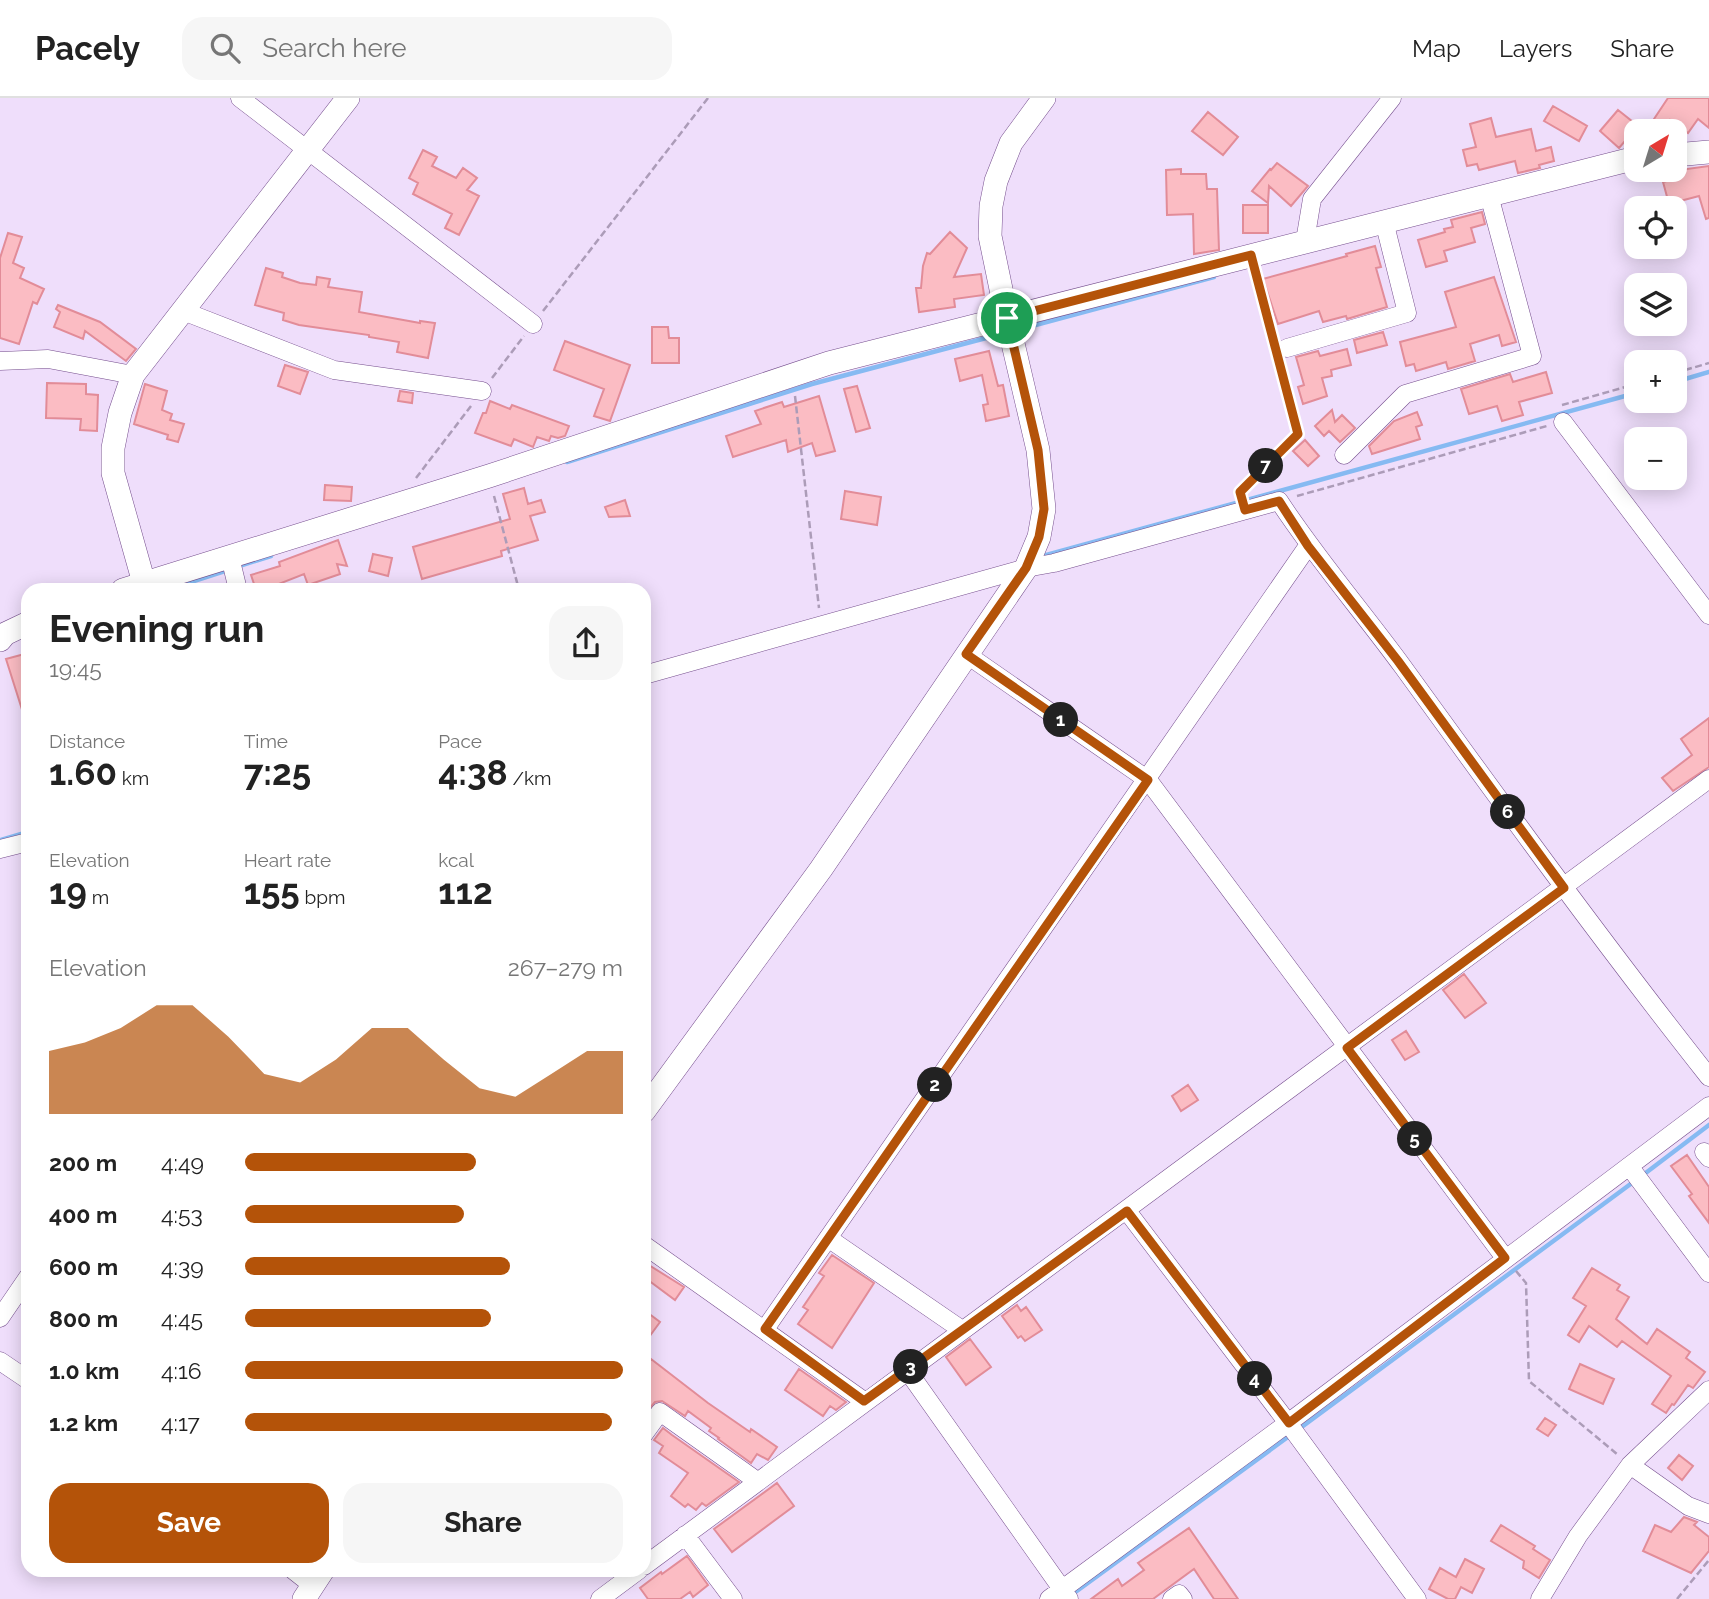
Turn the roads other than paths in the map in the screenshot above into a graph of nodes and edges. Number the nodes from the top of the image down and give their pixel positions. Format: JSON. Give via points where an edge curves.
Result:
{"nodes":[{"id":1,"x":240,"y":98,"type":"edge"},
{"id":2,"x":348,"y":98,"type":"edge"},
{"id":3,"x":1044,"y":98,"type":"edge"},
{"id":4,"x":1392,"y":98,"type":"edge"},
{"id":5,"x":309,"y":150,"type":"junction"},
{"id":6,"x":1709,"y":152,"type":"edge"},
{"id":7,"x":1687,"y":154,"type":"edge"},
{"id":8,"x":1624,"y":161,"type":"edge"},
{"id":9,"x":1489,"y":195,"type":"junction"},
{"id":10,"x":1384,"y":221,"type":"junction"},
{"id":11,"x":1305,"y":241,"type":"junction"},
{"id":12,"x":183,"y":311,"type":"junction"},
{"id":13,"x":1007,"y":318,"type":"junction"},
{"id":14,"x":533,"y":324,"type":"road end"},
{"id":15,"x":1280,"y":350,"type":"road end"},
{"id":16,"x":0,"y":361,"type":"edge"},
{"id":17,"x":134,"y":375,"type":"junction"},
{"id":18,"x":482,"y":391,"type":"road end"},
{"id":19,"x":1563,"y":422,"type":"road end"},
{"id":20,"x":1344,"y":455,"type":"dead end"},
{"id":21,"x":1308,"y":546,"type":"junction"},
{"id":22,"x":230,"y":557,"type":"junction"},
{"id":23,"x":1026,"y":568,"type":"junction"},
{"id":24,"x":132,"y":583,"type":"edge"},
{"id":25,"x":143,"y":583,"type":"edge"},
{"id":26,"x":236,"y":583,"type":"edge"},
{"id":27,"x":1709,"y":615,"type":"edge"},
{"id":28,"x":21,"y":626,"type":"edge"},
{"id":29,"x":2,"y":636,"type":"edge"},
{"id":30,"x":966,"y":654,"type":"junction"},
{"id":31,"x":651,"y":673,"type":"edge"},
{"id":32,"x":1709,"y":779,"type":"edge"},
{"id":33,"x":1148,"y":780,"type":"junction"},
{"id":34,"x":21,"y":844,"type":"edge"},
{"id":35,"x":0,"y":849,"type":"edge"},
{"id":36,"x":1564,"y":888,"type":"junction"},
{"id":37,"x":1347,"y":1048,"type":"junction"},
{"id":38,"x":1709,"y":1077,"type":"edge"},
{"id":39,"x":651,"y":1101,"type":"edge"},
{"id":40,"x":1709,"y":1106,"type":"edge"},
{"id":41,"x":1629,"y":1166,"type":"junction"},
{"id":42,"x":1127,"y":1211,"type":"junction"},
{"id":43,"x":828,"y":1238,"type":"junction"},
{"id":44,"x":651,"y":1250,"type":"edge"},
{"id":45,"x":1505,"y":1258,"type":"junction"},
{"id":46,"x":1709,"y":1273,"type":"edge"},
{"id":47,"x":21,"y":1288,"type":"edge"},
{"id":48,"x":0,"y":1318,"type":"edge"},
{"id":49,"x":765,"y":1329,"type":"junction"},
{"id":50,"x":962,"y":1331,"type":"junction"},
{"id":51,"x":0,"y":1361,"type":"edge"},
{"id":52,"x":907,"y":1370,"type":"junction"},
{"id":53,"x":21,"y":1375,"type":"edge"},
{"id":54,"x":1709,"y":1391,"type":"edge"},
{"id":55,"x":864,"y":1401,"type":"junction"},
{"id":56,"x":1289,"y":1423,"type":"junction"},
{"id":57,"x":651,"y":1424,"type":"edge"},
{"id":58,"x":1630,"y":1465,"type":"junction"},
{"id":59,"x":757,"y":1481,"type":"junction"},
{"id":60,"x":1709,"y":1514,"type":"edge"},
{"id":61,"x":685,"y":1535,"type":"junction"},
{"id":62,"x":651,"y":1561,"type":"edge"},
{"id":63,"x":630,"y":1577,"type":"edge"},
{"id":64,"x":1060,"y":1596,"type":"edge"},
{"id":65,"x":600,"y":1599,"type":"edge"},
{"id":66,"x":733,"y":1599,"type":"edge"},
{"id":67,"x":1172,"y":1599,"type":"edge"},
{"id":68,"x":1183,"y":1599,"type":"edge"},
{"id":69,"x":1417,"y":1599,"type":"edge"},
{"id":70,"x":1540,"y":1599,"type":"edge"}],
"edges":[{"from":1,"to":5,"type":"street"},
{"from":2,"to":5,"type":"street"},
{"from":3,"to":13,"type":"street","via":[[1011,143],[991,206],[990,236]]},
{"from":4,"to":11,"type":"street","via":[[1312,199]]},
{"from":5,"to":12,"type":"street"},
{"from":5,"to":14,"type":"street"},
{"from":6,"to":7,"type":"street"},
{"from":8,"to":9,"type":"street"},
{"from":9,"to":10,"type":"street"},
{"from":9,"to":20,"type":"street","via":[[1532,356],[1405,394]]},
{"from":10,"to":11,"type":"street"},
{"from":10,"to":15,"type":"street","via":[[1406,313]]},
{"from":11,"to":13,"type":"street"},
{"from":12,"to":17,"type":"street"},
{"from":12,"to":18,"type":"street","via":[[334,370]]},
{"from":13,"to":22,"type":"street","via":[[829,363]]},
{"from":13,"to":23,"type":"street","via":[[1038,450],[1044,509]]},
{"from":16,"to":17,"type":"street","via":[[48,359]]},
{"from":17,"to":24,"type":"street","via":[[113,448],[113,473]]},
{"from":19,"to":27,"type":"street"},
{"from":21,"to":23,"type":"street","via":[[1279,501]]},
{"from":21,"to":33,"type":"street"},
{"from":21,"to":36,"type":"street"},
{"from":22,"to":25,"type":"street"},
{"from":22,"to":26,"type":"street"},
{"from":23,"to":30,"type":"street"},
{"from":23,"to":31,"type":"street"},
{"from":28,"to":29,"type":"street"},
{"from":30,"to":33,"type":"street"},
{"from":30,"to":39,"type":"street","via":[[821,869]]},
{"from":32,"to":36,"type":"street"},
{"from":33,"to":37,"type":"street"},
{"from":33,"to":43,"type":"street"},
{"from":34,"to":35,"type":"street"},
{"from":36,"to":37,"type":"street"},
{"from":36,"to":38,"type":"street"},
{"from":37,"to":42,"type":"street"},
{"from":37,"to":45,"type":"street"},
{"from":40,"to":41,"type":"street"},
{"from":41,"to":45,"type":"street"},
{"from":41,"to":46,"type":"street"},
{"from":42,"to":50,"type":"street"},
{"from":42,"to":56,"type":"street"},
{"from":43,"to":49,"type":"street"},
{"from":43,"to":50,"type":"street"},
{"from":44,"to":49,"type":"street"},
{"from":45,"to":56,"type":"street"},
{"from":47,"to":48,"type":"street"},
{"from":49,"to":55,"type":"street"},
{"from":50,"to":52,"type":"street"},
{"from":51,"to":53,"type":"street"},
{"from":52,"to":55,"type":"street"},
{"from":52,"to":64,"type":"street"},
{"from":54,"to":58,"type":"street"},
{"from":55,"to":59,"type":"street"},
{"from":56,"to":64,"type":"street"},
{"from":56,"to":69,"type":"street"},
{"from":57,"to":59,"type":"street","via":[[660,1412]]},
{"from":58,"to":60,"type":"street","via":[[1688,1506]]},
{"from":58,"to":70,"type":"street","via":[[1578,1536]]},
{"from":59,"to":61,"type":"street"},
{"from":61,"to":62,"type":"street"},
{"from":61,"to":66,"type":"street"},
{"from":63,"to":65,"type":"street"},
{"from":67,"to":68,"type":"street","via":[[1179,1594]]}]}
